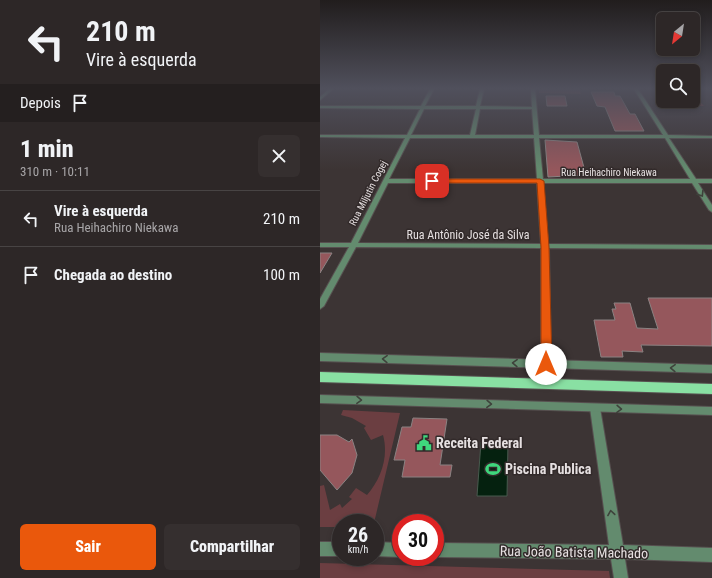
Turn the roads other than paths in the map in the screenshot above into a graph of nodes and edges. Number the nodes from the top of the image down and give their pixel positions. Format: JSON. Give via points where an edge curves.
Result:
{"nodes":[{"id":1,"x":418,"y":116,"type":"edge"},
{"id":2,"x":477,"y":116,"type":"edge"},
{"id":3,"x":535,"y":116,"type":"edge"},
{"id":4,"x":653,"y":116,"type":"edge"},
{"id":5,"x":320,"y":136,"type":"edge"},
{"id":6,"x":408,"y":136,"type":"junction"},
{"id":7,"x":472,"y":136,"type":"junction"},
{"id":8,"x":536,"y":136,"type":"junction"},
{"id":9,"x":666,"y":137,"type":"junction"},
{"id":10,"x":712,"y":137,"type":"edge"},
{"id":11,"x":386,"y":181,"type":"junction"},
{"id":12,"x":540,"y":181,"type":"junction"},
{"id":13,"x":694,"y":181,"type":"junction"},
{"id":14,"x":712,"y":181,"type":"edge"},
{"id":15,"x":712,"y":210,"type":"edge"},
{"id":16,"x":320,"y":245,"type":"edge"},
{"id":17,"x":353,"y":246,"type":"junction"},
{"id":18,"x":545,"y":247,"type":"junction"},
{"id":19,"x":712,"y":247,"type":"edge"},
{"id":20,"x":320,"y":306,"type":"edge"},
{"id":21,"x":320,"y":357,"type":"edge"},
{"id":22,"x":546,"y":364,"type":"junction"},
{"id":23,"x":712,"y":369,"type":"edge"},
{"id":24,"x":320,"y":377,"type":"edge"},
{"id":25,"x":712,"y":389,"type":"edge"},
{"id":26,"x":320,"y":399,"type":"edge"},
{"id":27,"x":595,"y":408,"type":"junction"},
{"id":28,"x":712,"y":411,"type":"edge"},
{"id":29,"x":320,"y":549,"type":"edge"},
{"id":30,"x":332,"y":549,"type":"edge"},
{"id":31,"x":444,"y":550,"type":"edge"},
{"id":32,"x":616,"y":552,"type":"junction"},
{"id":33,"x":712,"y":556,"type":"edge"},
{"id":34,"x":620,"y":578,"type":"edge"}],
"edges":[{"from":1,"to":6,"type":"street","name":"Rua Miljutin Cogej"},
{"from":2,"to":7,"type":"street"},
{"from":3,"to":8,"type":"street"},
{"from":4,"to":9,"type":"street"},
{"from":5,"to":6,"type":"street"},
{"from":6,"to":7,"type":"street"},
{"from":6,"to":11,"type":"street","name":"Rua Miljutin Cogej"},
{"from":7,"to":8,"type":"street"},
{"from":8,"to":9,"type":"street"},
{"from":8,"to":12,"type":"street"},
{"from":9,"to":10,"type":"street"},
{"from":9,"to":13,"type":"street"},
{"from":11,"to":12,"type":"street","name":"Rua Heihachiro Niekawa"},
{"from":11,"to":17,"type":"street","name":"Rua Miljutin Cogej"},
{"from":12,"to":13,"type":"street","name":"Rua Heihachiro Niekawa"},
{"from":12,"to":18,"type":"street"},
{"from":13,"to":14,"type":"street","name":"Rua Heihachiro Niekawa"},
{"from":13,"to":15,"type":"street","one_way":true},
{"from":16,"to":17,"type":"street","name":"Rua Antônio José da Silva"},
{"from":17,"to":18,"type":"street","name":"Rua Antônio José da Silva"},
{"from":17,"to":20,"type":"street","name":"Rua Miljutin Cogej"},
{"from":18,"to":19,"type":"street","name":"Rua Antônio José da Silva"},
{"from":18,"to":22,"type":"street"},
{"from":22,"to":21,"type":"street","one_way":true},
{"from":23,"to":22,"type":"street","one_way":true},
{"from":24,"to":25,"type":"main road"},
{"from":26,"to":27,"type":"street","one_way":true},
{"from":27,"to":28,"type":"street","one_way":true},
{"from":32,"to":27,"type":"street","one_way":true},
{"from":29,"to":30,"type":"street"},
{"from":31,"to":32,"type":"street","name":"Rua João Batista Machado"},
{"from":32,"to":33,"type":"street","name":"Rua João Batista Machado"},
{"from":32,"to":34,"type":"street"}]}
